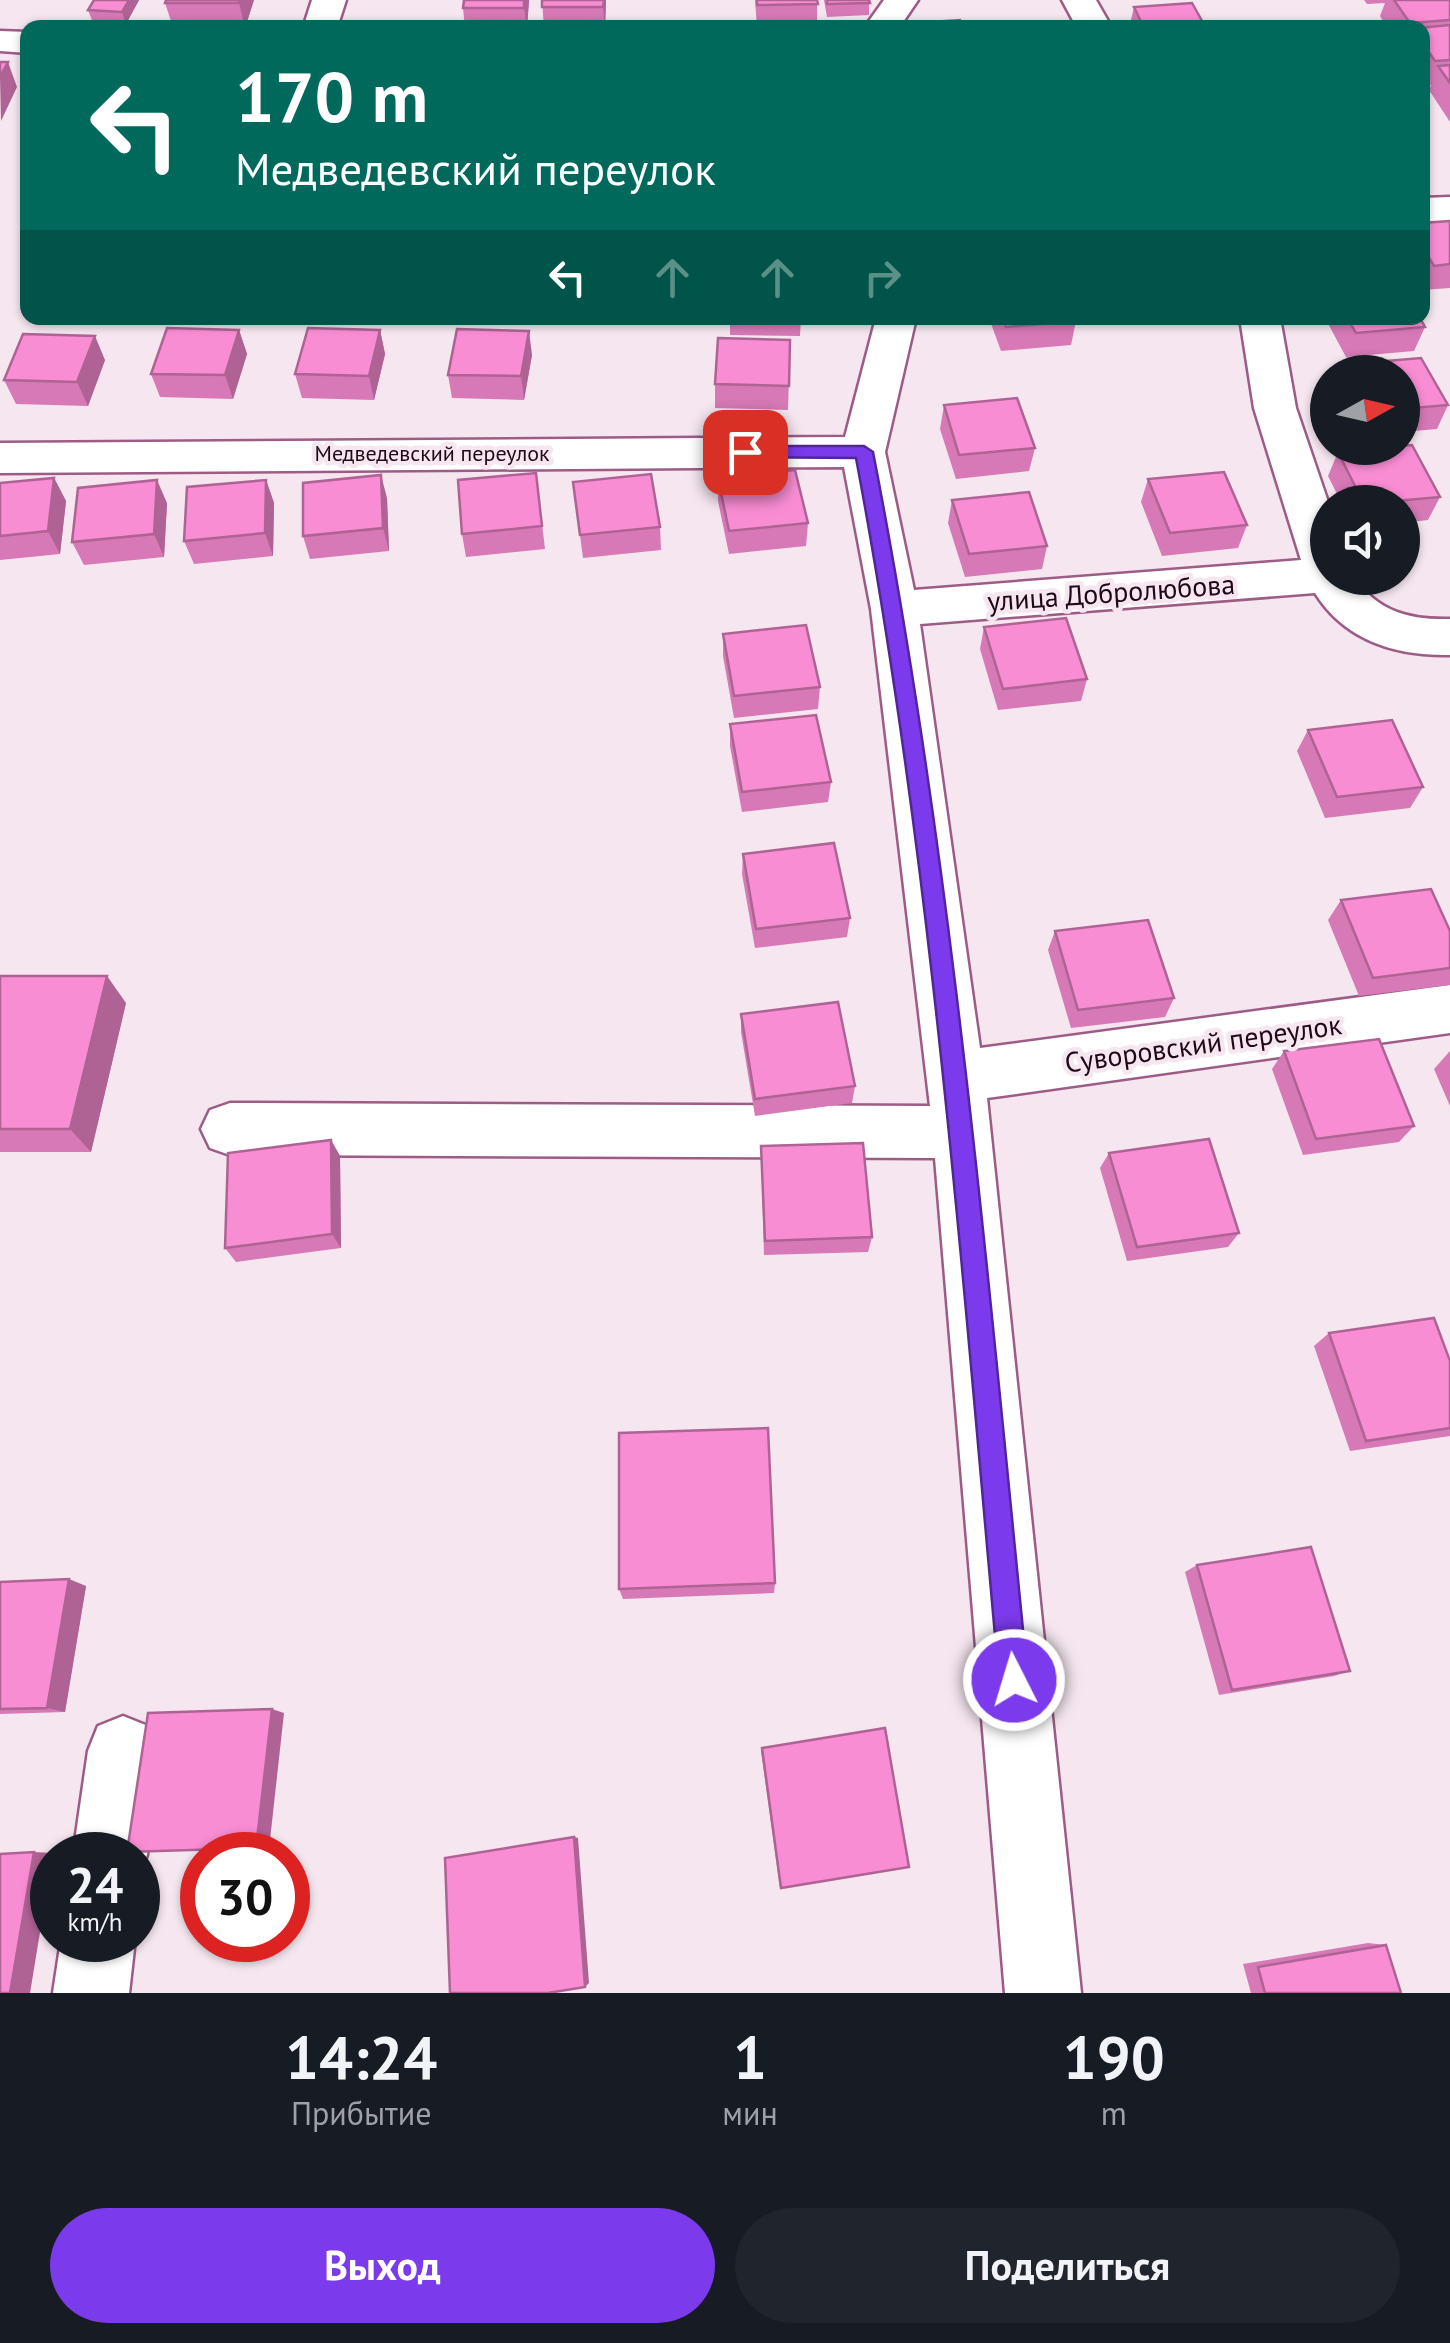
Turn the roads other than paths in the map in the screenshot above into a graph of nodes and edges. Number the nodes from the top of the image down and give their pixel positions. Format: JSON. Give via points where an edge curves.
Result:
{"nodes":[{"id":1,"x":894,"y":325,"type":"edge"},
{"id":2,"x":1261,"y":325,"type":"edge"},
{"id":3,"x":864,"y":452,"type":"junction"},
{"id":4,"x":0,"y":458,"type":"edge"},
{"id":5,"x":1310,"y":518,"type":"edge"},
{"id":6,"x":1310,"y":576,"type":"edge"},
{"id":7,"x":1339,"y":595,"type":"edge"},
{"id":8,"x":894,"y":609,"type":"junction"},
{"id":9,"x":1450,"y":637,"type":"edge"},
{"id":10,"x":1450,"y":1009,"type":"edge"},
{"id":11,"x":959,"y":1105,"type":"junction"},
{"id":12,"x":230,"y":1129,"type":"dead end"},
{"id":13,"x":124,"y":1751,"type":"dead end"},
{"id":14,"x":113,"y":1832,"type":"edge"},
{"id":15,"x":96,"y":1962,"type":"edge"},
{"id":16,"x":92,"y":1993,"type":"edge"},
{"id":17,"x":1043,"y":1993,"type":"edge"}],
"edges":[{"from":1,"to":3,"type":"street"},
{"from":2,"to":5,"type":"street","via":[[1275,408]]},
{"from":3,"to":4,"type":"street","name":"Медведевский переулок"},
{"from":3,"to":8,"type":"street"},
{"from":6,"to":8,"type":"street","name":"улица Добролюбова"},
{"from":7,"to":9,"type":"street","via":[[1360,618],[1394,632]]},
{"from":8,"to":11,"type":"street"},
{"from":10,"to":11,"type":"street","name":"Суворовский переулок"},
{"from":11,"to":12,"type":"street","name":"Суворовский переулок"},
{"from":11,"to":17,"type":"street"},
{"from":13,"to":14,"type":"street"},
{"from":15,"to":16,"type":"street"}]}
